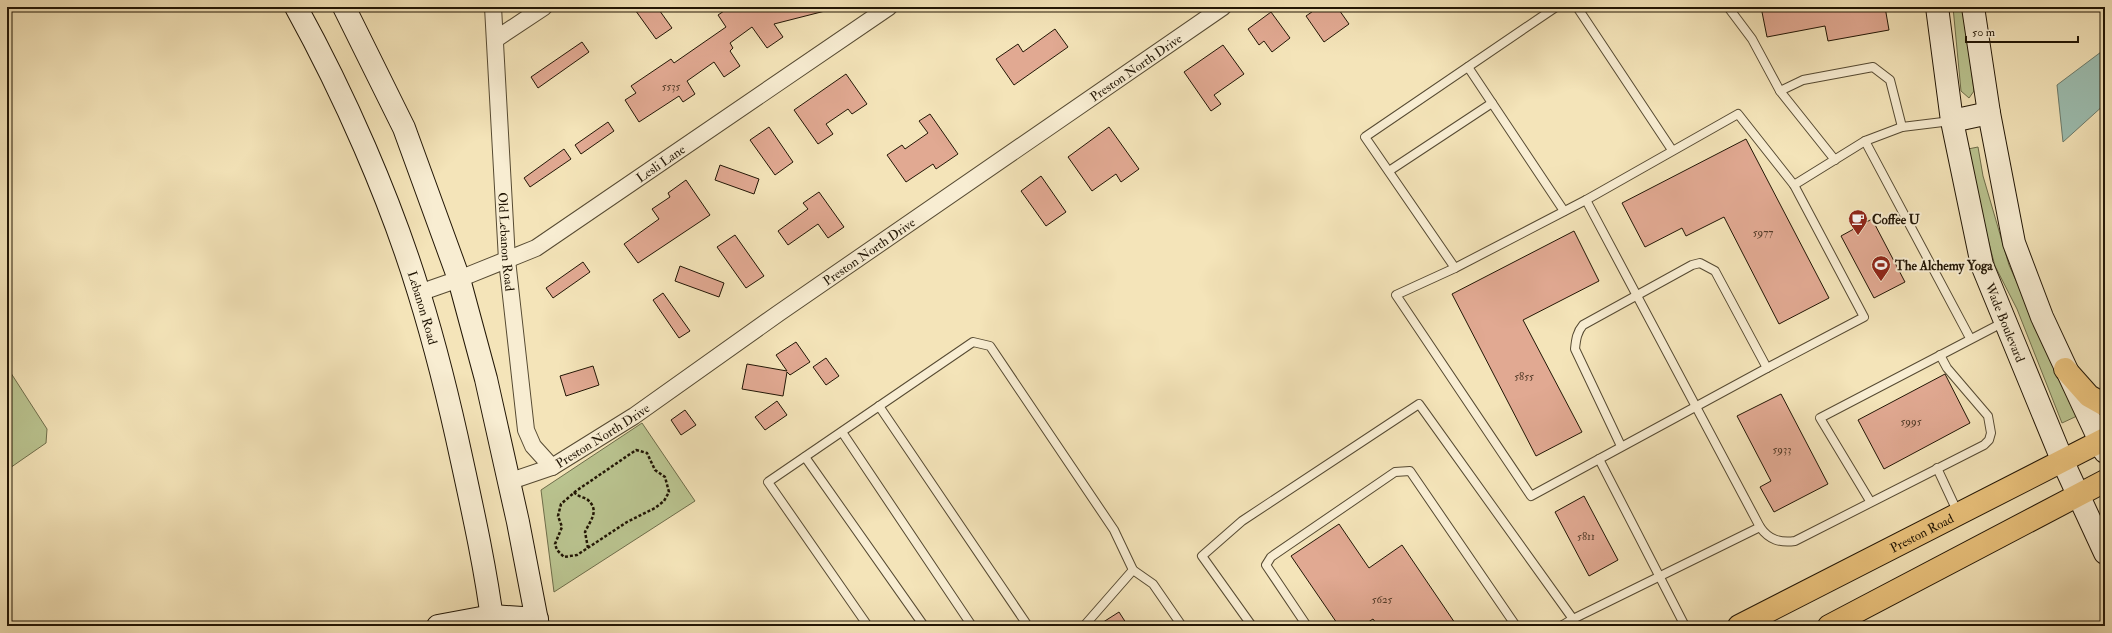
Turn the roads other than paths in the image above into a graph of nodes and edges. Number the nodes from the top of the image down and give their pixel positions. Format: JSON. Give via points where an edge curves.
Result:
{"nodes":[{"id":1,"x":296,"y":7,"type":"edge"},
{"id":2,"x":344,"y":7,"type":"edge"},
{"id":3,"x":493,"y":7,"type":"edge"},
{"id":4,"x":544,"y":7,"type":"edge"},
{"id":5,"x":889,"y":7,"type":"edge"},
{"id":6,"x":1224,"y":7,"type":"edge"},
{"id":7,"x":1556,"y":7,"type":"edge"},
{"id":8,"x":1577,"y":7,"type":"edge"},
{"id":9,"x":1728,"y":7,"type":"edge"},
{"id":10,"x":1937,"y":7,"type":"edge"},
{"id":11,"x":1973,"y":7,"type":"edge"},
{"id":12,"x":496,"y":39,"type":"junction"},
{"id":13,"x":1468,"y":67,"type":"junction"},
{"id":14,"x":1780,"y":91,"type":"junction"},
{"id":15,"x":1492,"y":103,"type":"junction"},
{"id":16,"x":1989,"y":113,"type":"junction"},
{"id":17,"x":1952,"y":121,"type":"junction"},
{"id":18,"x":1902,"y":127,"type":"junction"},
{"id":19,"x":1865,"y":141,"type":"junction"},
{"id":20,"x":1672,"y":150,"type":"junction"},
{"id":21,"x":1835,"y":160,"type":"junction"},
{"id":22,"x":1389,"y":171,"type":"junction"},
{"id":23,"x":1794,"y":185,"type":"junction"},
{"id":24,"x":1586,"y":200,"type":"junction"},
{"id":25,"x":1564,"y":211,"type":"junction"},
{"id":26,"x":507,"y":260,"type":"junction"},
{"id":27,"x":1455,"y":268,"type":"junction"},
{"id":28,"x":459,"y":279,"type":"junction"},
{"id":29,"x":419,"y":293,"type":"junction"},
{"id":30,"x":1637,"y":296,"type":"junction"},
{"id":31,"x":2006,"y":321,"type":"junction"},
{"id":32,"x":1970,"y":338,"type":"junction"},
{"id":33,"x":1940,"y":356,"type":"junction"},
{"id":34,"x":1767,"y":368,"type":"junction"},
{"id":35,"x":2065,"y":369,"type":"junction"},
{"id":36,"x":2105,"y":404,"type":"edge"},
{"id":37,"x":879,"y":406,"type":"junction"},
{"id":38,"x":1696,"y":406,"type":"junction"},
{"id":39,"x":842,"y":432,"type":"junction"},
{"id":40,"x":2103,"y":444,"type":"edge"},
{"id":41,"x":1621,"y":446,"type":"junction"},
{"id":42,"x":805,"y":457,"type":"junction"},
{"id":43,"x":1599,"y":459,"type":"junction"},
{"id":44,"x":2063,"y":462,"type":"junction"},
{"id":45,"x":552,"y":467,"type":"junction"},
{"id":46,"x":1937,"y":468,"type":"junction"},
{"id":47,"x":2105,"y":481,"type":"edge"},
{"id":48,"x":508,"y":482,"type":"junction"},
{"id":49,"x":2079,"y":496,"type":"junction"},
{"id":50,"x":1870,"y":501,"type":"junction"},
{"id":51,"x":1958,"y":513,"type":"junction"},
{"id":52,"x":1760,"y":527,"type":"junction"},
{"id":53,"x":2105,"y":553,"type":"edge"},
{"id":54,"x":1133,"y":570,"type":"junction"},
{"id":55,"x":1659,"y":575,"type":"junction"},
{"id":56,"x":1573,"y":619,"type":"junction"},
{"id":57,"x":492,"y":621,"type":"edge"},
{"id":58,"x":531,"y":624,"type":"edge"},
{"id":59,"x":438,"y":626,"type":"edge"},
{"id":60,"x":868,"y":626,"type":"edge"},
{"id":61,"x":924,"y":626,"type":"edge"},
{"id":62,"x":972,"y":626,"type":"edge"},
{"id":63,"x":1028,"y":626,"type":"edge"},
{"id":64,"x":1084,"y":626,"type":"edge"},
{"id":65,"x":1182,"y":626,"type":"edge"},
{"id":66,"x":1252,"y":626,"type":"edge"},
{"id":67,"x":1306,"y":626,"type":"edge"},
{"id":68,"x":1516,"y":626,"type":"edge"},
{"id":69,"x":1561,"y":626,"type":"edge"},
{"id":70,"x":1685,"y":626,"type":"edge"},
{"id":71,"x":1739,"y":626,"type":"edge"},
{"id":72,"x":1829,"y":626,"type":"edge"}],
"edges":[{"from":1,"to":29,"type":"main road","name":"Lebanon Road","via":[[334,81],[379,182]]},
{"from":2,"to":28,"type":"main road","via":[[404,128]]},
{"from":3,"to":12,"type":"street","name":"Old Lebanon Road"},
{"from":4,"to":12,"type":"street"},
{"from":5,"to":26,"type":"street","name":"Lesli Lane","via":[[536,248]]},
{"from":6,"to":45,"type":"street","name":"Preston North Drive","via":[[779,313],[634,416]]},
{"from":7,"to":13,"type":"lane"},
{"from":8,"to":20,"type":"lane"},
{"from":9,"to":14,"type":"lane","via":[[1752,39]]},
{"from":10,"to":17,"type":"main road","name":"Wade Boulevard"},
{"from":11,"to":16,"type":"main road"},
{"from":12,"to":26,"type":"street","name":"Old Lebanon Road"},
{"from":13,"to":15,"type":"lane"},
{"from":13,"to":22,"type":"lane","via":[[1365,137]]},
{"from":14,"to":18,"type":"lane","via":[[1803,80],[1873,67],[1890,80]]},
{"from":14,"to":21,"type":"lane"},
{"from":15,"to":22,"type":"lane"},
{"from":15,"to":25,"type":"lane"},
{"from":16,"to":17,"type":"main road"},
{"from":16,"to":35,"type":"main road","via":[[2014,243]]},
{"from":17,"to":18,"type":"lane"},
{"from":17,"to":31,"type":"main road","name":"Wade Boulevard","via":[[1982,264]]},
{"from":18,"to":19,"type":"lane"},
{"from":19,"to":21,"type":"lane"},
{"from":19,"to":32,"type":"lane"},
{"from":20,"to":23,"type":"lane","via":[[1738,114]]},
{"from":20,"to":24,"type":"lane"},
{"from":21,"to":23,"type":"lane"},
{"from":22,"to":27,"type":"lane"},
{"from":23,"to":34,"type":"lane","via":[[1864,317]]},
{"from":24,"to":25,"type":"lane"},
{"from":24,"to":30,"type":"lane"},
{"from":25,"to":27,"type":"lane"},
{"from":26,"to":28,"type":"street","name":"Lesli Lane"},
{"from":26,"to":45,"type":"street","name":"Old Lebanon Road","via":[[526,430],[533,446]]},
{"from":27,"to":43,"type":"lane","via":[[1396,295],[1531,496]]},
{"from":28,"to":29,"type":"street","name":"Lesli Lane"},
{"from":28,"to":48,"type":"main road","via":[[486,379]]},
{"from":29,"to":57,"type":"main road","name":"Lebanon Road","via":[[448,398],[473,509]]},
{"from":30,"to":34,"type":"lane","via":[[1692,265],[1700,263],[1707,266],[1715,271]]},
{"from":30,"to":38,"type":"lane"},
{"from":30,"to":41,"type":"lane","via":[[1583,325],[1576,338],[1575,349]]},
{"from":31,"to":32,"type":"lane"},
{"from":31,"to":44,"type":"main road","name":"Wade Boulevard"},
{"from":32,"to":33,"type":"lane"},
{"from":33,"to":46,"type":"lane","via":[[1947,368],[1988,416],[1991,433],[1984,445]]},
{"from":33,"to":50,"type":"lane","via":[[1820,418]]},
{"from":34,"to":38,"type":"lane"},
{"from":35,"to":36,"type":"main road","via":[[2089,396]]},
{"from":35,"to":40,"type":"main road"},
{"from":37,"to":39,"type":"lane"},
{"from":37,"to":54,"type":"lane","via":[[973,342],[990,346],[1114,530]]},
{"from":37,"to":63,"type":"lane"},
{"from":38,"to":41,"type":"lane"},
{"from":38,"to":52,"type":"lane"},
{"from":39,"to":42,"type":"lane"},
{"from":39,"to":62,"type":"lane"},
{"from":40,"to":44,"type":"main road","name":"Preston Road"},
{"from":41,"to":43,"type":"lane"},
{"from":42,"to":60,"type":"lane","via":[[768,482]]},
{"from":42,"to":61,"type":"lane"},
{"from":43,"to":55,"type":"lane"},
{"from":44,"to":49,"type":"main road","name":"Wade Boulevard"},
{"from":44,"to":51,"type":"main road","name":"Preston Road"},
{"from":45,"to":48,"type":"street","name":"Preston North Drive"},
{"from":46,"to":50,"type":"lane"},
{"from":46,"to":51,"type":"lane"},
{"from":47,"to":49,"type":"main road"},
{"from":48,"to":58,"type":"main road"},
{"from":49,"to":53,"type":"main road","name":"Wade Boulevard"},
{"from":49,"to":72,"type":"main road"},
{"from":50,"to":52,"type":"lane","via":[[1795,541],[1775,540],[1766,536]]},
{"from":51,"to":71,"type":"main road","name":"Preston Road"},
{"from":52,"to":55,"type":"lane"},
{"from":54,"to":64,"type":"lane"},
{"from":54,"to":65,"type":"lane","via":[[1153,584]]},
{"from":55,"to":56,"type":"lane"},
{"from":55,"to":70,"type":"lane"},
{"from":56,"to":66,"type":"lane","via":[[1419,404],[1242,521],[1202,556]]},
{"from":56,"to":69,"type":"lane"},
{"from":57,"to":58,"type":"main road"},
{"from":57,"to":59,"type":"main road"},
{"from":67,"to":68,"type":"lane","via":[[1266,565],[1271,557],[1395,472],[1410,472]]}]}
